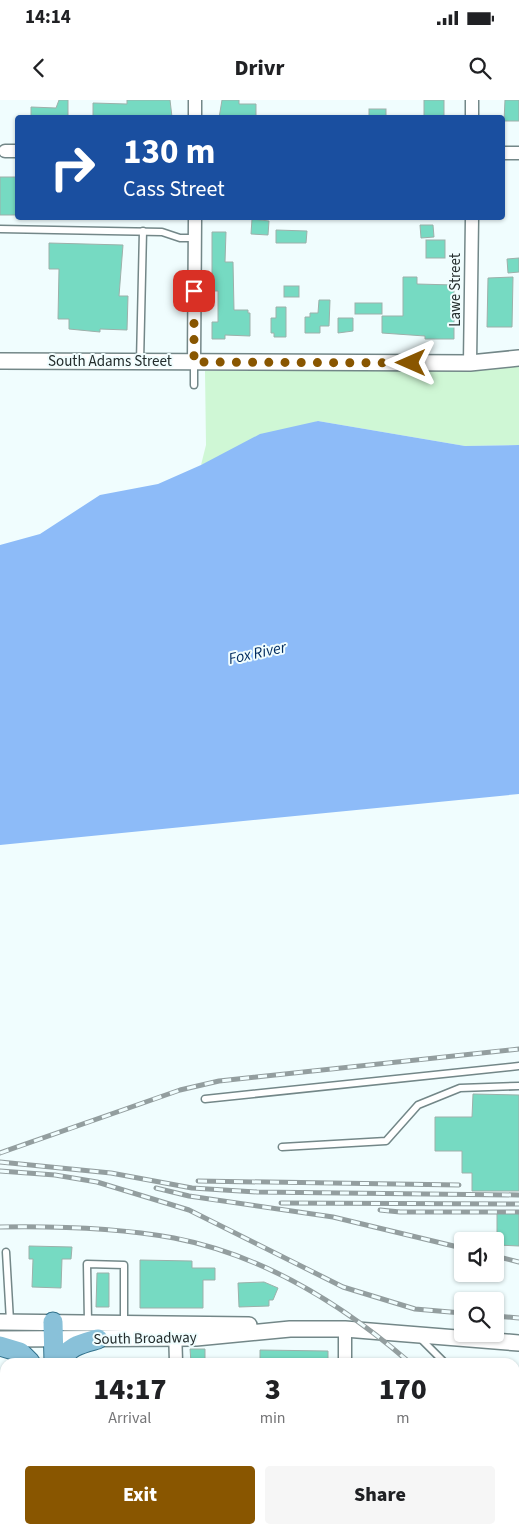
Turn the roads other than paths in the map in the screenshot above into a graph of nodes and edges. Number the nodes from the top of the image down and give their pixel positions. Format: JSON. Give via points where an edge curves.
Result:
{"nodes":[{"id":1,"x":195,"y":100,"type":"edge"},
{"id":2,"x":472,"y":100,"type":"edge"},
{"id":3,"x":195,"y":115,"type":"edge"},
{"id":4,"x":472,"y":115,"type":"edge"},
{"id":5,"x":505,"y":152,"type":"edge"},
{"id":6,"x":519,"y":153,"type":"edge"},
{"id":7,"x":194,"y":220,"type":"edge"},
{"id":8,"x":472,"y":220,"type":"edge"},
{"id":9,"x":0,"y":229,"type":"edge"},
{"id":10,"x":143,"y":232,"type":"junction"},
{"id":11,"x":194,"y":238,"type":"junction"},
{"id":12,"x":519,"y":358,"type":"edge"},
{"id":13,"x":0,"y":361,"type":"edge"},
{"id":14,"x":140,"y":362,"type":"junction"},
{"id":15,"x":194,"y":362,"type":"junction"},
{"id":16,"x":470,"y":363,"type":"junction"},
{"id":17,"x":194,"y":385,"type":"dead end"},
{"id":18,"x":519,"y":1066,"type":"edge"},
{"id":19,"x":519,"y":1086,"type":"edge"},
{"id":20,"x":205,"y":1099,"type":"dead end"},
{"id":21,"x":282,"y":1147,"type":"dead end"},
{"id":22,"x":6,"y":1252,"type":"dead end"},
{"id":23,"x":5,"y":1322,"type":"edge"},
{"id":24,"x":88,"y":1322,"type":"junction"},
{"id":25,"x":124,"y":1323,"type":"junction"},
{"id":26,"x":345,"y":1329,"type":"junction"},
{"id":27,"x":48,"y":1331,"type":"junction"},
{"id":28,"x":175,"y":1331,"type":"junction"},
{"id":29,"x":415,"y":1334,"type":"junction"},
{"id":30,"x":0,"y":1339,"type":"edge"},
{"id":31,"x":98,"y":1339,"type":"junction"},
{"id":32,"x":519,"y":1343,"type":"edge"},
{"id":33,"x":0,"y":1346,"type":"edge"},
{"id":34,"x":26,"y":1358,"type":"edge"},
{"id":35,"x":43,"y":1358,"type":"edge"},
{"id":36,"x":53,"y":1358,"type":"edge"},
{"id":37,"x":64,"y":1358,"type":"edge"},
{"id":38,"x":176,"y":1358,"type":"edge"},
{"id":39,"x":345,"y":1358,"type":"edge"},
{"id":40,"x":440,"y":1358,"type":"edge"}],
"edges":[{"from":1,"to":3,"type":"street"},
{"from":2,"to":4,"type":"street"},
{"from":5,"to":6,"type":"street"},
{"from":7,"to":11,"type":"street"},
{"from":8,"to":16,"type":"street","name":"Lawe Street"},
{"from":9,"to":10,"type":"lane"},
{"from":10,"to":11,"type":"lane"},
{"from":10,"to":14,"type":"lane"},
{"from":11,"to":15,"type":"street"},
{"from":12,"to":16,"type":"street","name":"South Adams Street"},
{"from":13,"to":14,"type":"street","name":"South Adams Street"},
{"from":14,"to":15,"type":"street","name":"South Adams Street"},
{"from":15,"to":16,"type":"street","name":"South Adams Street"},
{"from":15,"to":17,"type":"lane"},
{"from":18,"to":20,"type":"lane"},
{"from":19,"to":21,"type":"lane","via":[[460,1088],[418,1105],[386,1141]]},
{"from":22,"to":23,"type":"lane"},
{"from":23,"to":27,"type":"street","name":"South Broadway"},
{"from":24,"to":25,"type":"street","name":"South Broadway"},
{"from":24,"to":25,"type":"lane","via":[[87,1264],[124,1265]]},
{"from":24,"to":27,"type":"street","name":"South Broadway"},
{"from":25,"to":28,"type":"street","name":"South Broadway"},
{"from":26,"to":28,"type":"street","name":"South Broadway"},
{"from":26,"to":29,"type":"street","name":"South Broadway"},
{"from":26,"to":39,"type":"street"},
{"from":27,"to":30,"type":"street","name":"South Broadway"},
{"from":27,"to":31,"type":"street","name":"South Broadway"},
{"from":27,"to":35,"type":"main road"},
{"from":27,"to":36,"type":"main road"},
{"from":28,"to":31,"type":"street","name":"South Broadway"},
{"from":28,"to":38,"type":"street"},
{"from":29,"to":32,"type":"street","name":"South Broadway"},
{"from":29,"to":40,"type":"lane"},
{"from":31,"to":37,"type":"main road","via":[[72,1348]]},
{"from":33,"to":34,"type":"main road","via":[[20,1352]]}]}
